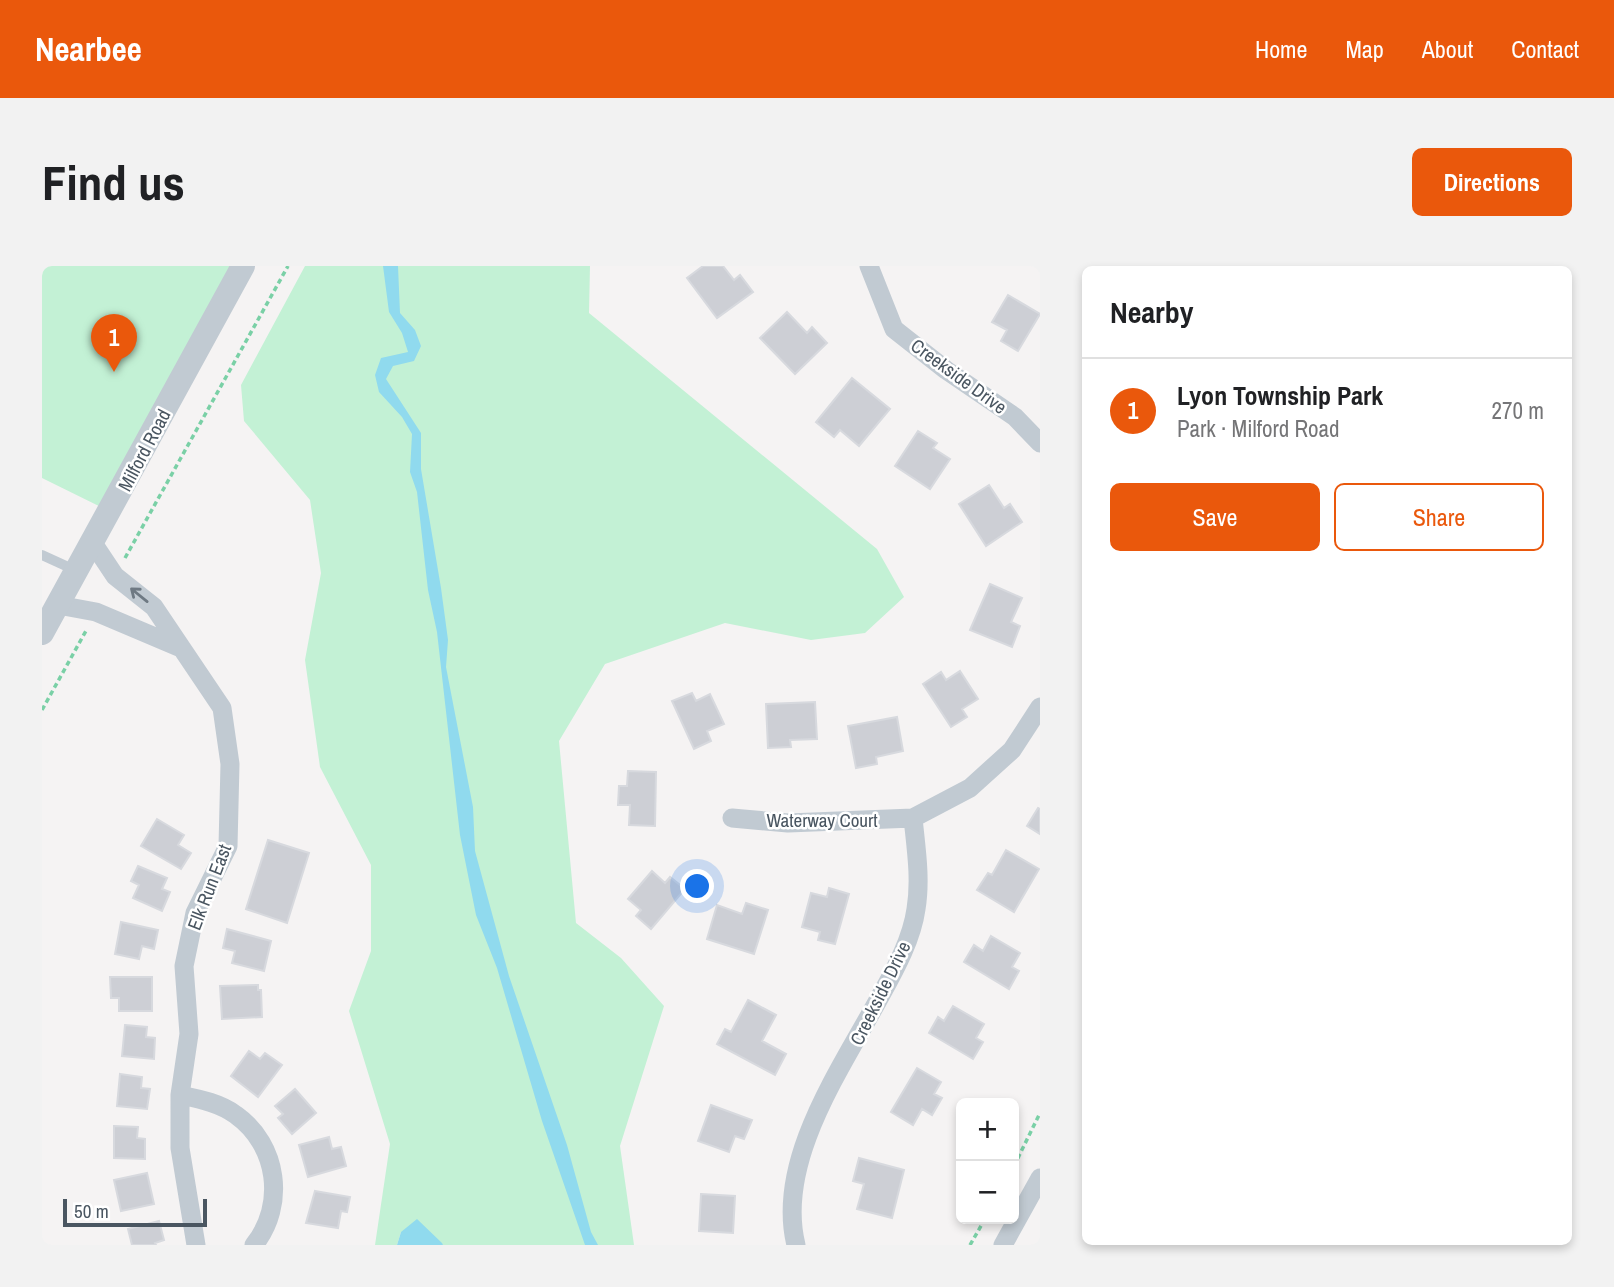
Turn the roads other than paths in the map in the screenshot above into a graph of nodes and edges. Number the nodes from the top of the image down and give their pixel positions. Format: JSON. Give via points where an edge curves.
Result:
{"nodes":[{"id":1,"x":243,"y":266,"type":"edge"},
{"id":2,"x":869,"y":266,"type":"edge"},
{"id":3,"x":1040,"y":443,"type":"edge"},
{"id":4,"x":93,"y":543,"type":"junction"},
{"id":5,"x":42,"y":555,"type":"edge"},
{"id":6,"x":78,"y":572,"type":"junction"},
{"id":7,"x":58,"y":605,"type":"junction"},
{"id":8,"x":42,"y":633,"type":"edge"},
{"id":9,"x":181,"y":648,"type":"junction"},
{"id":10,"x":1040,"y":707,"type":"edge"},
{"id":11,"x":732,"y":818,"type":"dead end"},
{"id":12,"x":913,"y":818,"type":"junction"},
{"id":13,"x":180,"y":1095,"type":"junction"},
{"id":14,"x":1040,"y":1178,"type":"edge"},
{"id":15,"x":196,"y":1245,"type":"edge"},
{"id":16,"x":254,"y":1245,"type":"edge"},
{"id":17,"x":796,"y":1245,"type":"edge"},
{"id":18,"x":1003,"y":1245,"type":"edge"}],
"edges":[{"from":1,"to":4,"type":"street","name":"Milford Road"},
{"from":2,"to":3,"type":"street","name":"Creekside Drive","via":[[894,329],[1015,416]]},
{"from":4,"to":6,"type":"street","name":"Milford Road"},
{"from":9,"to":4,"type":"street","name":"Elk Run East","one_way":true,"via":[[154,607],[115,576]]},
{"from":5,"to":6,"type":"lane"},
{"from":6,"to":7,"type":"street","name":"Milford Road"},
{"from":7,"to":8,"type":"street","name":"Milford Road"},
{"from":7,"to":9,"type":"street","via":[[96,612]]},
{"from":9,"to":13,"type":"street","name":"Elk Run East","via":[[222,708],[230,764],[228,846],[195,913],[184,965],[189,1034]]},
{"from":10,"to":12,"type":"street","via":[[1012,750],[970,788]]},
{"from":11,"to":12,"type":"street","name":"Waterway Court","via":[[788,823]]},
{"from":12,"to":17,"type":"street","name":"Creekside Drive","via":[[919,868],[916,911],[898,964],[798,1158],[790,1222]]},
{"from":13,"to":15,"type":"street","name":"Elk Run East","via":[[180,1149]]},
{"from":13,"to":16,"type":"street","via":[[209,1101],[236,1115],[263,1142],[275,1182],[273,1206]]},
{"from":14,"to":18,"type":"street"}]}
